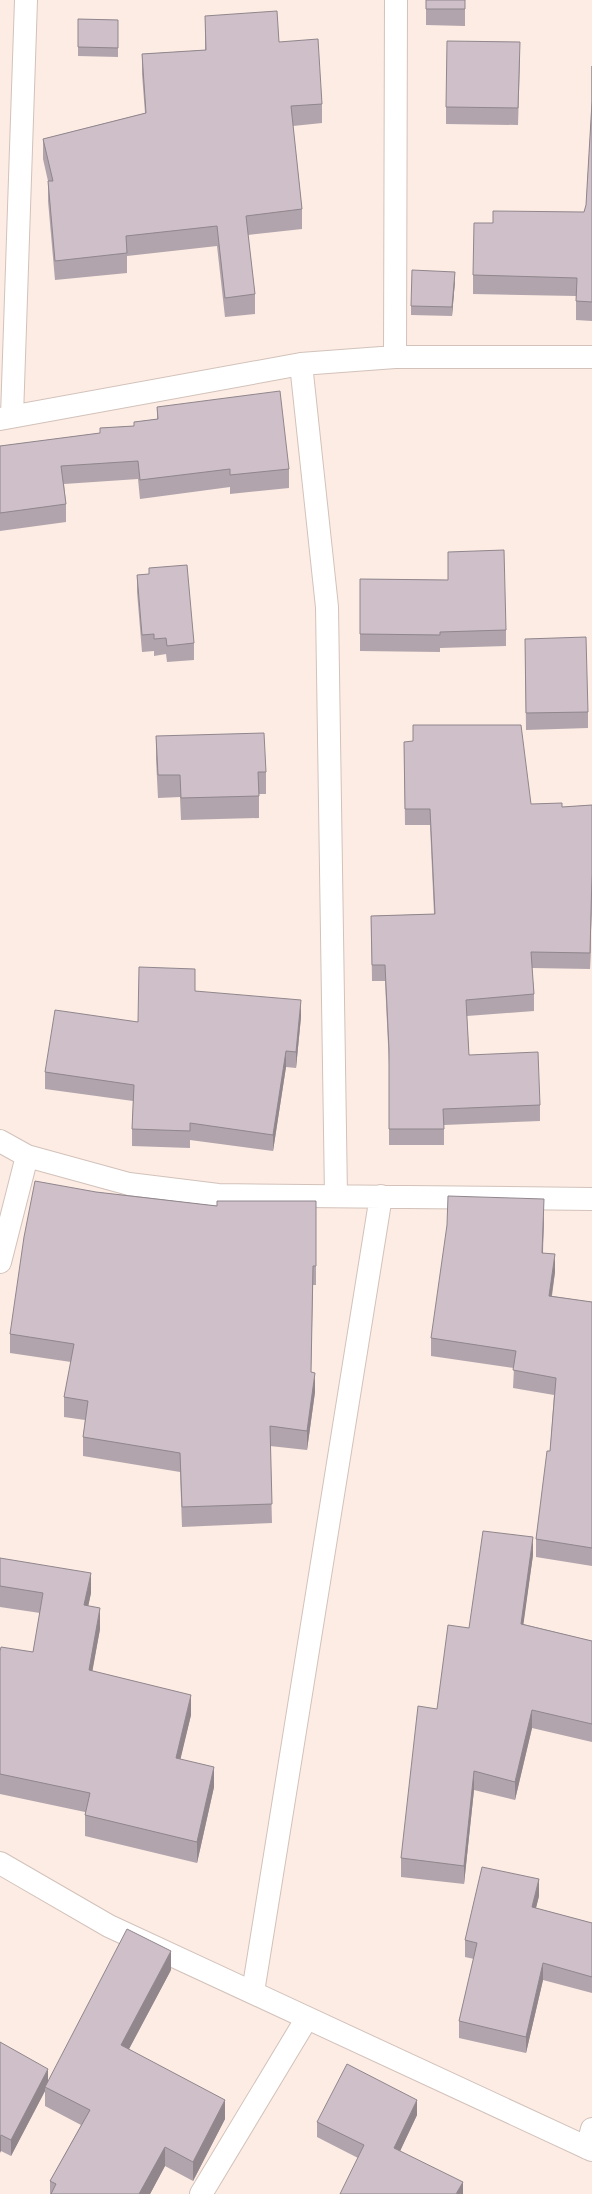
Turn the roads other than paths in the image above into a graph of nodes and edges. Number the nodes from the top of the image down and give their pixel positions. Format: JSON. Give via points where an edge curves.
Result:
{"nodes":[{"id":1,"x":26,"y":0,"type":"edge"},
{"id":2,"x":396,"y":0,"type":"edge"},
{"id":3,"x":395,"y":356,"type":"junction"},
{"id":4,"x":592,"y":357,"type":"edge"},
{"id":5,"x":301,"y":364,"type":"junction"},
{"id":6,"x":6,"y":418,"type":"edge"},
{"id":7,"x":0,"y":1141,"type":"edge"},
{"id":8,"x":27,"y":1156,"type":"junction"},
{"id":9,"x":336,"y":1196,"type":"junction"},
{"id":10,"x":381,"y":1196,"type":"junction"},
{"id":11,"x":592,"y":1199,"type":"edge"},
{"id":12,"x":0,"y":1262,"type":"edge"},
{"id":13,"x":0,"y":1863,"type":"edge"},
{"id":14,"x":253,"y":1992,"type":"junction"},
{"id":15,"x":307,"y":2018,"type":"junction"},
{"id":16,"x":590,"y":2142,"type":"edge"},
{"id":17,"x":201,"y":2194,"type":"edge"}],
"edges":[{"from":1,"to":6,"type":"street"},
{"from":2,"to":3,"type":"street"},
{"from":3,"to":4,"type":"street"},
{"from":3,"to":5,"type":"street"},
{"from":5,"to":6,"type":"street"},
{"from":5,"to":9,"type":"street","via":[[327,606]]},
{"from":7,"to":8,"type":"street"},
{"from":8,"to":9,"type":"street","via":[[129,1184],[218,1195]]},
{"from":8,"to":12,"type":"street"},
{"from":9,"to":10,"type":"street"},
{"from":10,"to":11,"type":"street"},
{"from":10,"to":14,"type":"street"},
{"from":13,"to":14,"type":"street","via":[[110,1926]]},
{"from":14,"to":15,"type":"street"},
{"from":15,"to":16,"type":"street"},
{"from":15,"to":17,"type":"street"}]}
